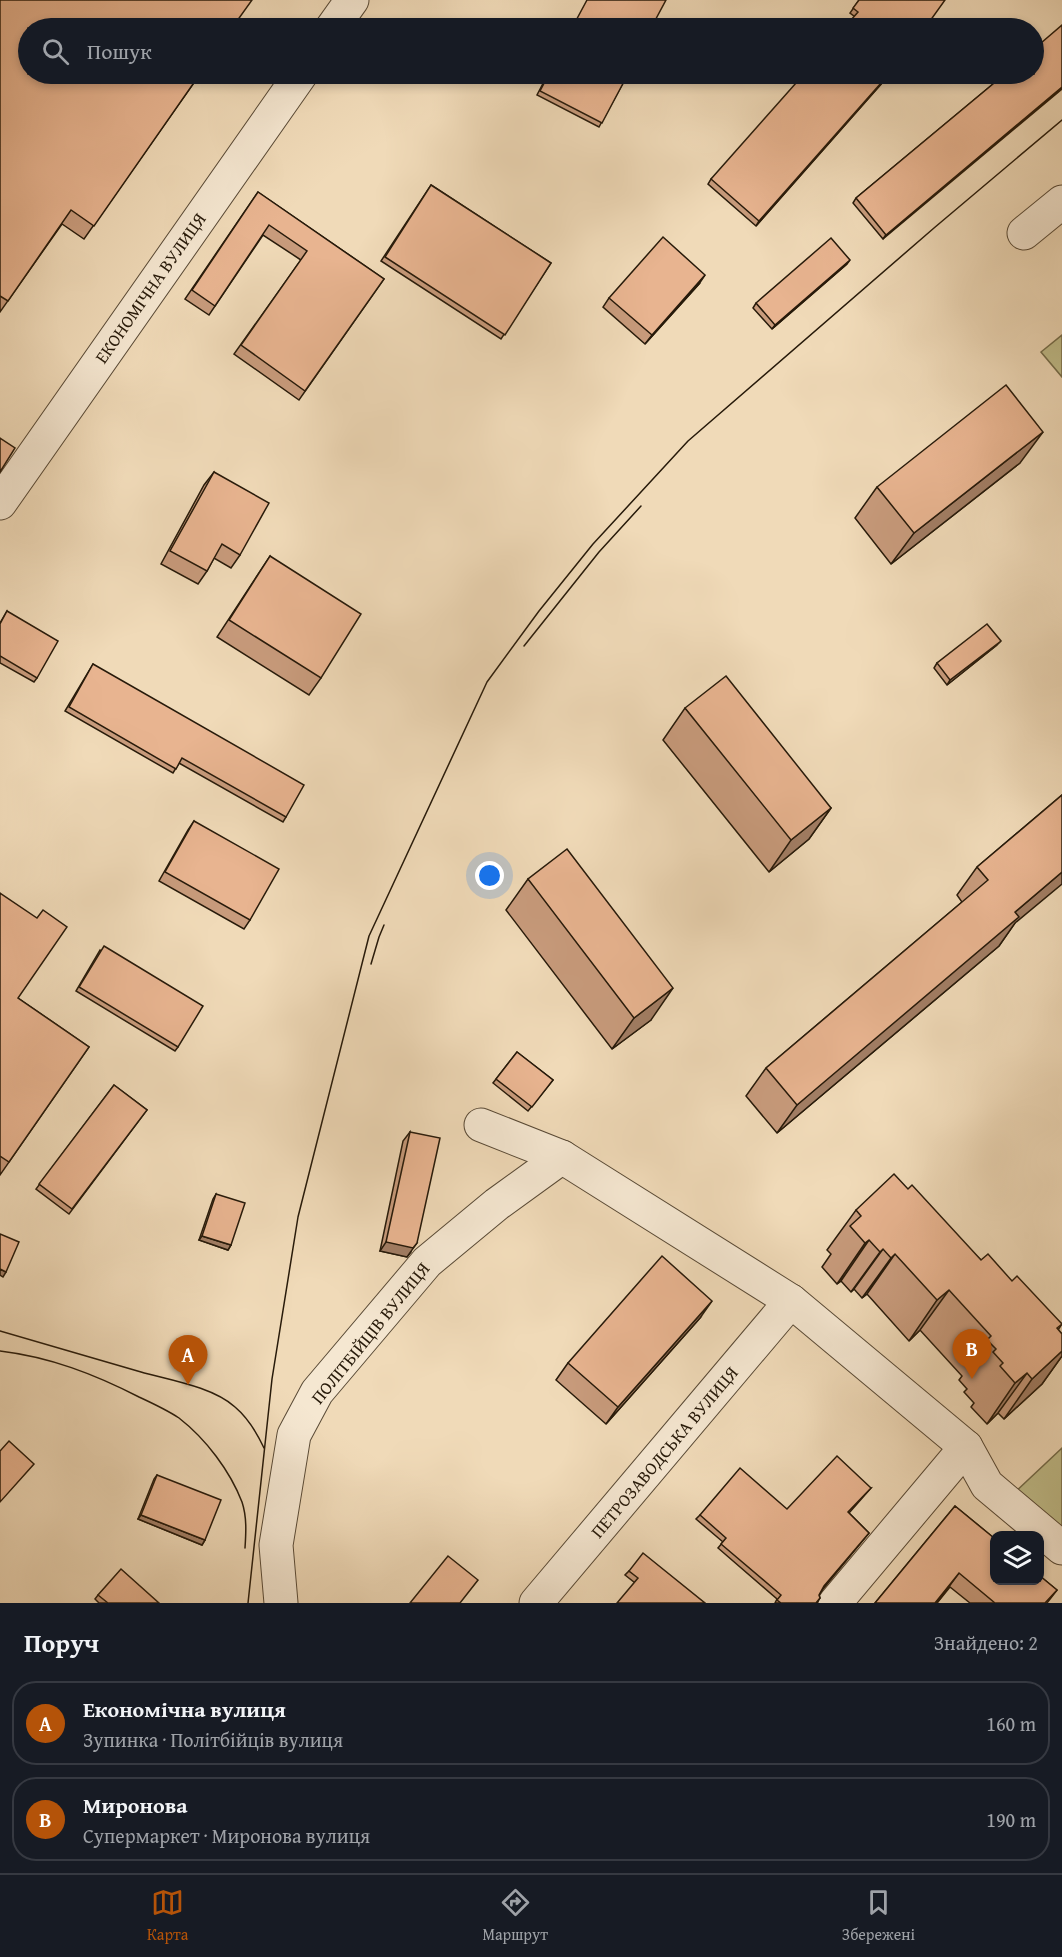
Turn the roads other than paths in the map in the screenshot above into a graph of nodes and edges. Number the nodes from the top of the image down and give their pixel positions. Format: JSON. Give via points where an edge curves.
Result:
{"nodes":[{"id":1,"x":352,"y":0,"type":"edge"},
{"id":2,"x":339,"y":18,"type":"edge"},
{"id":3,"x":294,"y":84,"type":"edge"},
{"id":4,"x":1062,"y":202,"type":"edge"},
{"id":5,"x":1024,"y":232,"type":"dead end"},
{"id":6,"x":0,"y":503,"type":"edge"},
{"id":7,"x":482,"y":1125,"type":"dead end"},
{"id":8,"x":562,"y":1157,"type":"junction"},
{"id":9,"x":791,"y":1301,"type":"junction"},
{"id":10,"x":966,"y":1447,"type":"junction"},
{"id":11,"x":1062,"y":1548,"type":"edge"},
{"id":12,"x":280,"y":1603,"type":"edge"},
{"id":13,"x":536,"y":1603,"type":"edge"},
{"id":14,"x":835,"y":1603,"type":"edge"}],
"edges":[{"from":1,"to":2,"type":"street"},
{"from":3,"to":6,"type":"street","name":"ЕКОНОМІЧНА ВУЛИЦЯ"},
{"from":4,"to":5,"type":"street"},
{"from":7,"to":8,"type":"street"},
{"from":8,"to":9,"type":"street"},
{"from":8,"to":12,"type":"street","name":"ПОЛІТБІЙЦІВ ВУЛИЦЯ","via":[[427,1262],[317,1392],[294,1436],[276,1545]]},
{"from":9,"to":10,"type":"street"},
{"from":9,"to":13,"type":"street","name":"ПЕТРОЗАВОДСЬКА ВУЛИЦЯ"},
{"from":10,"to":11,"type":"street","via":[[987,1485]]},
{"from":10,"to":14,"type":"street"}]}
